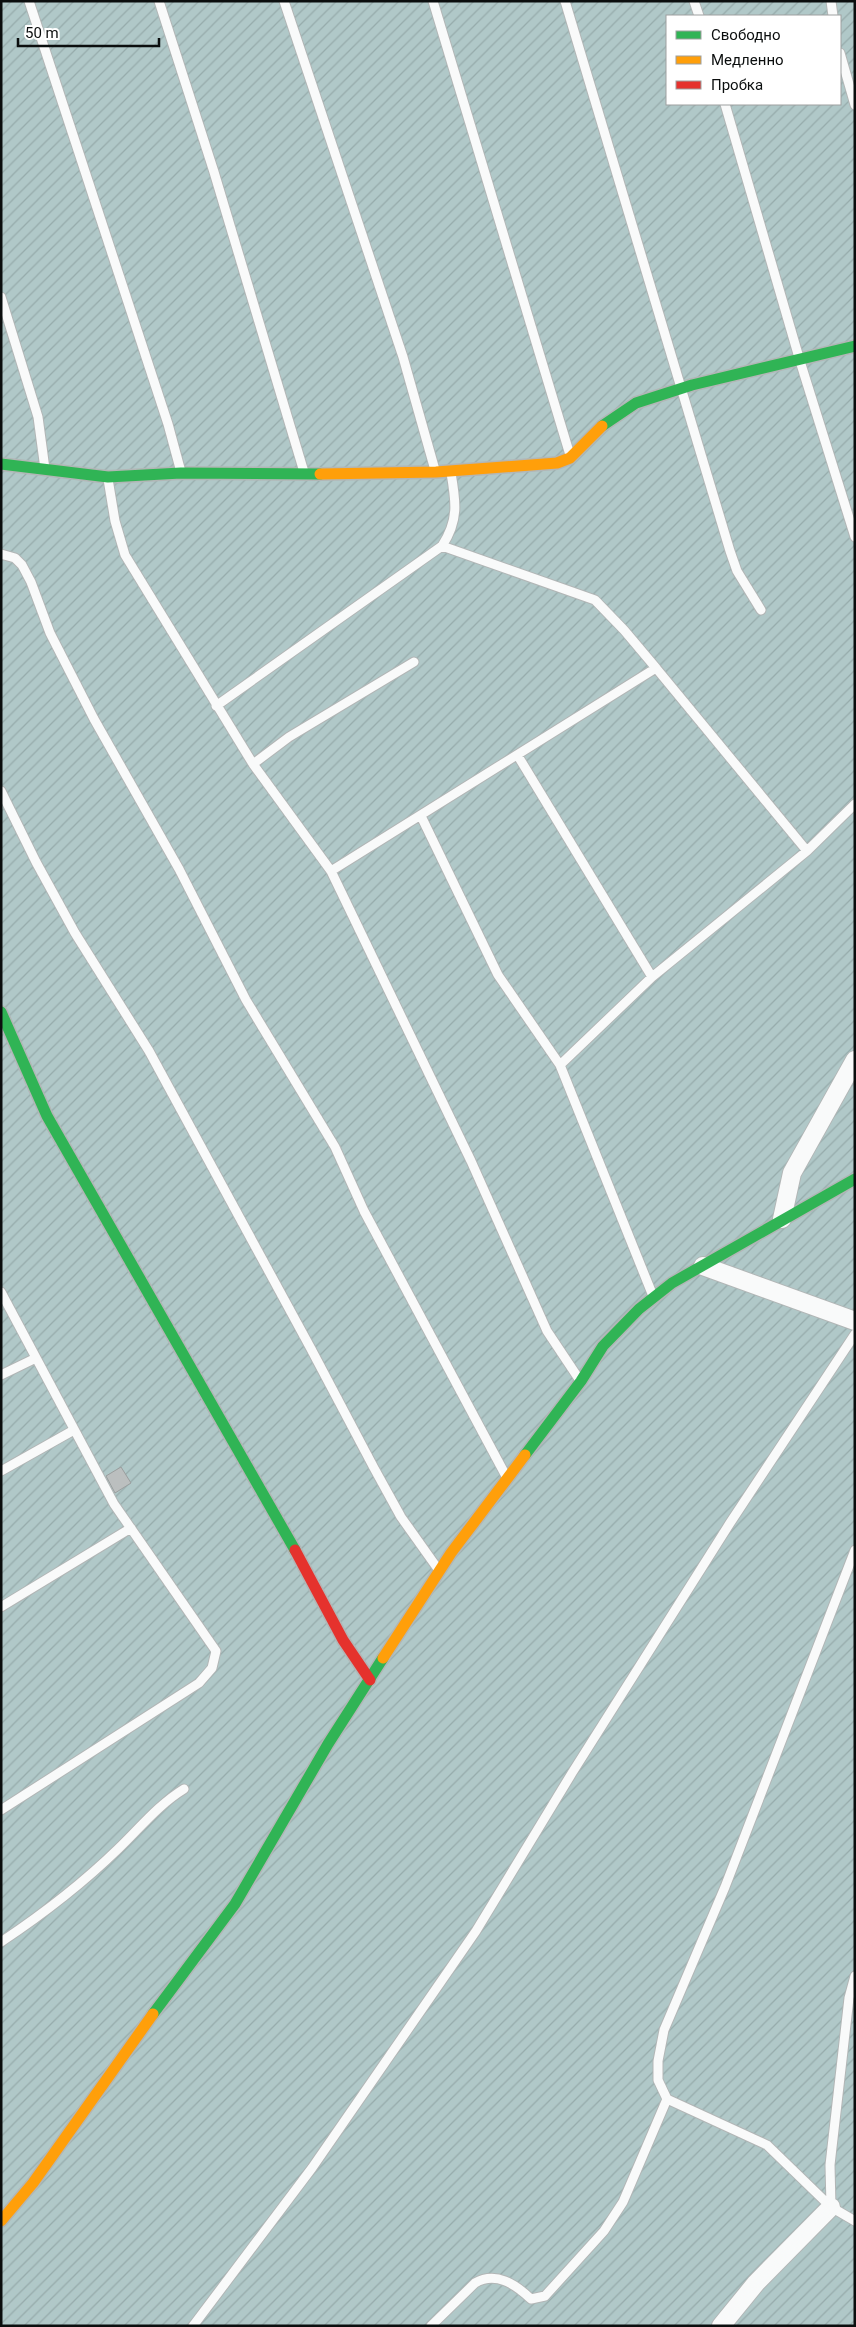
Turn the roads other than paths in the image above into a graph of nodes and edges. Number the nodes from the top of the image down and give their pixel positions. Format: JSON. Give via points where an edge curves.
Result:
{"nodes":[{"id":1,"x":29,"y":1,"type":"edge"},
{"id":2,"x":159,"y":1,"type":"edge"},
{"id":3,"x":284,"y":1,"type":"edge"},
{"id":4,"x":433,"y":1,"type":"edge"},
{"id":5,"x":564,"y":1,"type":"edge"},
{"id":6,"x":694,"y":1,"type":"edge"},
{"id":7,"x":831,"y":1,"type":"edge"},
{"id":8,"x":699,"y":15,"type":"edge"},
{"id":9,"x":833,"y":15,"type":"edge"},
{"id":10,"x":841,"y":56,"type":"edge"},
{"id":11,"x":725,"y":105,"type":"edge"},
{"id":12,"x":855,"y":105,"type":"edge"},
{"id":13,"x":1,"y":297,"type":"edge"},
{"id":14,"x":855,"y":346,"type":"edge"},
{"id":15,"x":800,"y":361,"type":"junction"},
{"id":16,"x":681,"y":388,"type":"junction"},
{"id":17,"x":570,"y":458,"type":"junction"},
{"id":18,"x":1,"y":464,"type":"edge"},
{"id":19,"x":45,"y":469,"type":"junction"},
{"id":20,"x":450,"y":471,"type":"junction"},
{"id":21,"x":436,"y":472,"type":"junction"},
{"id":22,"x":181,"y":473,"type":"junction"},
{"id":23,"x":305,"y":474,"type":"junction"},
{"id":24,"x":108,"y":477,"type":"junction"},
{"id":25,"x":855,"y":537,"type":"edge"},
{"id":26,"x":442,"y":546,"type":"junction"},
{"id":27,"x":1,"y":554,"type":"edge"},
{"id":28,"x":761,"y":610,"type":"dead end"},
{"id":29,"x":414,"y":662,"type":"dead end"},
{"id":30,"x":656,"y":668,"type":"junction"},
{"id":31,"x":216,"y":706,"type":"junction"},
{"id":32,"x":518,"y":756,"type":"junction"},
{"id":33,"x":252,"y":764,"type":"junction"},
{"id":34,"x":1,"y":791,"type":"edge"},
{"id":35,"x":855,"y":804,"type":"edge"},
{"id":36,"x":421,"y":816,"type":"junction"},
{"id":37,"x":807,"y":851,"type":"junction"},
{"id":38,"x":331,"y":871,"type":"junction"},
{"id":39,"x":652,"y":977,"type":"junction"},
{"id":40,"x":1,"y":1012,"type":"edge"},
{"id":41,"x":855,"y":1060,"type":"edge"},
{"id":42,"x":560,"y":1065,"type":"junction"},
{"id":43,"x":855,"y":1179,"type":"edge"},
{"id":44,"x":782,"y":1219,"type":"junction"},
{"id":45,"x":703,"y":1266,"type":"junction"},
{"id":46,"x":1,"y":1292,"type":"edge"},
{"id":47,"x":653,"y":1296,"type":"junction"},
{"id":48,"x":855,"y":1321,"type":"edge"},
{"id":49,"x":855,"y":1334,"type":"edge"},
{"id":50,"x":36,"y":1358,"type":"junction"},
{"id":51,"x":1,"y":1375,"type":"edge"},
{"id":52,"x":581,"y":1382,"type":"junction"},
{"id":53,"x":74,"y":1430,"type":"junction"},
{"id":54,"x":1,"y":1471,"type":"edge"},
{"id":55,"x":507,"y":1479,"type":"junction"},
{"id":56,"x":131,"y":1528,"type":"junction"},
{"id":57,"x":855,"y":1550,"type":"edge"},
{"id":58,"x":440,"y":1572,"type":"junction"},
{"id":59,"x":1,"y":1607,"type":"edge"},
{"id":60,"x":370,"y":1680,"type":"junction"},
{"id":61,"x":184,"y":1790,"type":"dead end"},
{"id":62,"x":1,"y":1810,"type":"edge"},
{"id":63,"x":1,"y":1942,"type":"edge"},
{"id":64,"x":855,"y":1976,"type":"edge"},
{"id":65,"x":667,"y":2099,"type":"junction"},
{"id":66,"x":831,"y":2207,"type":"junction"},
{"id":67,"x":855,"y":2221,"type":"edge"},
{"id":68,"x":1,"y":2222,"type":"edge"},
{"id":69,"x":193,"y":2326,"type":"edge"},
{"id":70,"x":432,"y":2326,"type":"edge"},
{"id":71,"x":721,"y":2326,"type":"edge"}],
"edges":[{"from":1,"to":22,"type":"lane","via":[[168,424]]},
{"from":2,"to":23,"type":"lane"},
{"from":3,"to":21,"type":"lane","via":[[403,357]]},
{"from":4,"to":17,"type":"lane"},
{"from":5,"to":16,"type":"lane"},
{"from":6,"to":8,"type":"lane"},
{"from":7,"to":9,"type":"lane"},
{"from":10,"to":12,"type":"lane"},
{"from":11,"to":15,"type":"lane"},
{"from":13,"to":19,"type":"lane","via":[[38,417]]},
{"from":14,"to":15,"type":"street"},
{"from":15,"to":16,"type":"street"},
{"from":15,"to":25,"type":"lane"},
{"from":16,"to":17,"type":"street","via":[[636,403],[598,430]]},
{"from":16,"to":28,"type":"lane","via":[[737,571]]},
{"from":17,"to":20,"type":"street","via":[[557,463]]},
{"from":18,"to":19,"type":"street"},
{"from":19,"to":24,"type":"street"},
{"from":20,"to":21,"type":"street"},
{"from":20,"to":26,"type":"lane","via":[[456,514],[451,534]]},
{"from":21,"to":23,"type":"street"},
{"from":22,"to":23,"type":"street"},
{"from":22,"to":24,"type":"street"},
{"from":24,"to":31,"type":"lane","via":[[115,521],[125,555]]},
{"from":26,"to":30,"type":"lane","via":[[595,600]]},
{"from":26,"to":31,"type":"lane"},
{"from":27,"to":55,"type":"lane","via":[[15,558],[22,565],[50,633],[94,719],[179,869],[246,1000],[335,1147],[368,1220]]},
{"from":29,"to":33,"type":"lane"},
{"from":30,"to":32,"type":"lane"},
{"from":30,"to":37,"type":"lane"},
{"from":31,"to":33,"type":"lane"},
{"from":32,"to":36,"type":"lane"},
{"from":32,"to":39,"type":"lane"},
{"from":33,"to":38,"type":"lane"},
{"from":34,"to":58,"type":"lane","via":[[75,933],[148,1050],[401,1517]]},
{"from":35,"to":37,"type":"lane"},
{"from":36,"to":38,"type":"lane"},
{"from":36,"to":42,"type":"lane","via":[[498,976]]},
{"from":37,"to":39,"type":"lane"},
{"from":38,"to":52,"type":"lane","via":[[547,1331]]},
{"from":39,"to":42,"type":"lane"},
{"from":40,"to":60,"type":"street","via":[[47,1116],[284,1529],[344,1640]]},
{"from":41,"to":44,"type":"street","via":[[792,1173]]},
{"from":42,"to":47,"type":"lane"},
{"from":43,"to":44,"type":"street"},
{"from":44,"to":45,"type":"street"},
{"from":45,"to":47,"type":"street"},
{"from":45,"to":48,"type":"street"},
{"from":46,"to":50,"type":"lane"},
{"from":47,"to":52,"type":"street","via":[[603,1346]]},
{"from":49,"to":69,"type":"lane","via":[[714,1548],[476,1932],[312,2168]]},
{"from":50,"to":51,"type":"lane"},
{"from":50,"to":53,"type":"lane"},
{"from":52,"to":55,"type":"street"},
{"from":53,"to":54,"type":"lane"},
{"from":53,"to":56,"type":"lane","via":[[114,1504]]},
{"from":55,"to":58,"type":"street"},
{"from":56,"to":59,"type":"lane"},
{"from":56,"to":62,"type":"lane","via":[[216,1651],[212,1668],[199,1683]]},
{"from":57,"to":65,"type":"lane","via":[[725,1887],[664,2030],[658,2080]]},
{"from":58,"to":60,"type":"street"},
{"from":60,"to":68,"type":"street","via":[[328,1744],[235,1904],[145,2024],[33,2183]]},
{"from":61,"to":63,"type":"lane","via":[[149,1816],[118,1849],[53,1906]]},
{"from":64,"to":66,"type":"lane","via":[[849,1998],[830,2165]]},
{"from":65,"to":66,"type":"lane","via":[[767,2145]]},
{"from":65,"to":70,"type":"lane","via":[[623,2202],[604,2231],[545,2296],[531,2298],[502,2279],[484,2278]]},
{"from":66,"to":67,"type":"lane"},
{"from":66,"to":71,"type":"street","via":[[756,2284]]}]}
